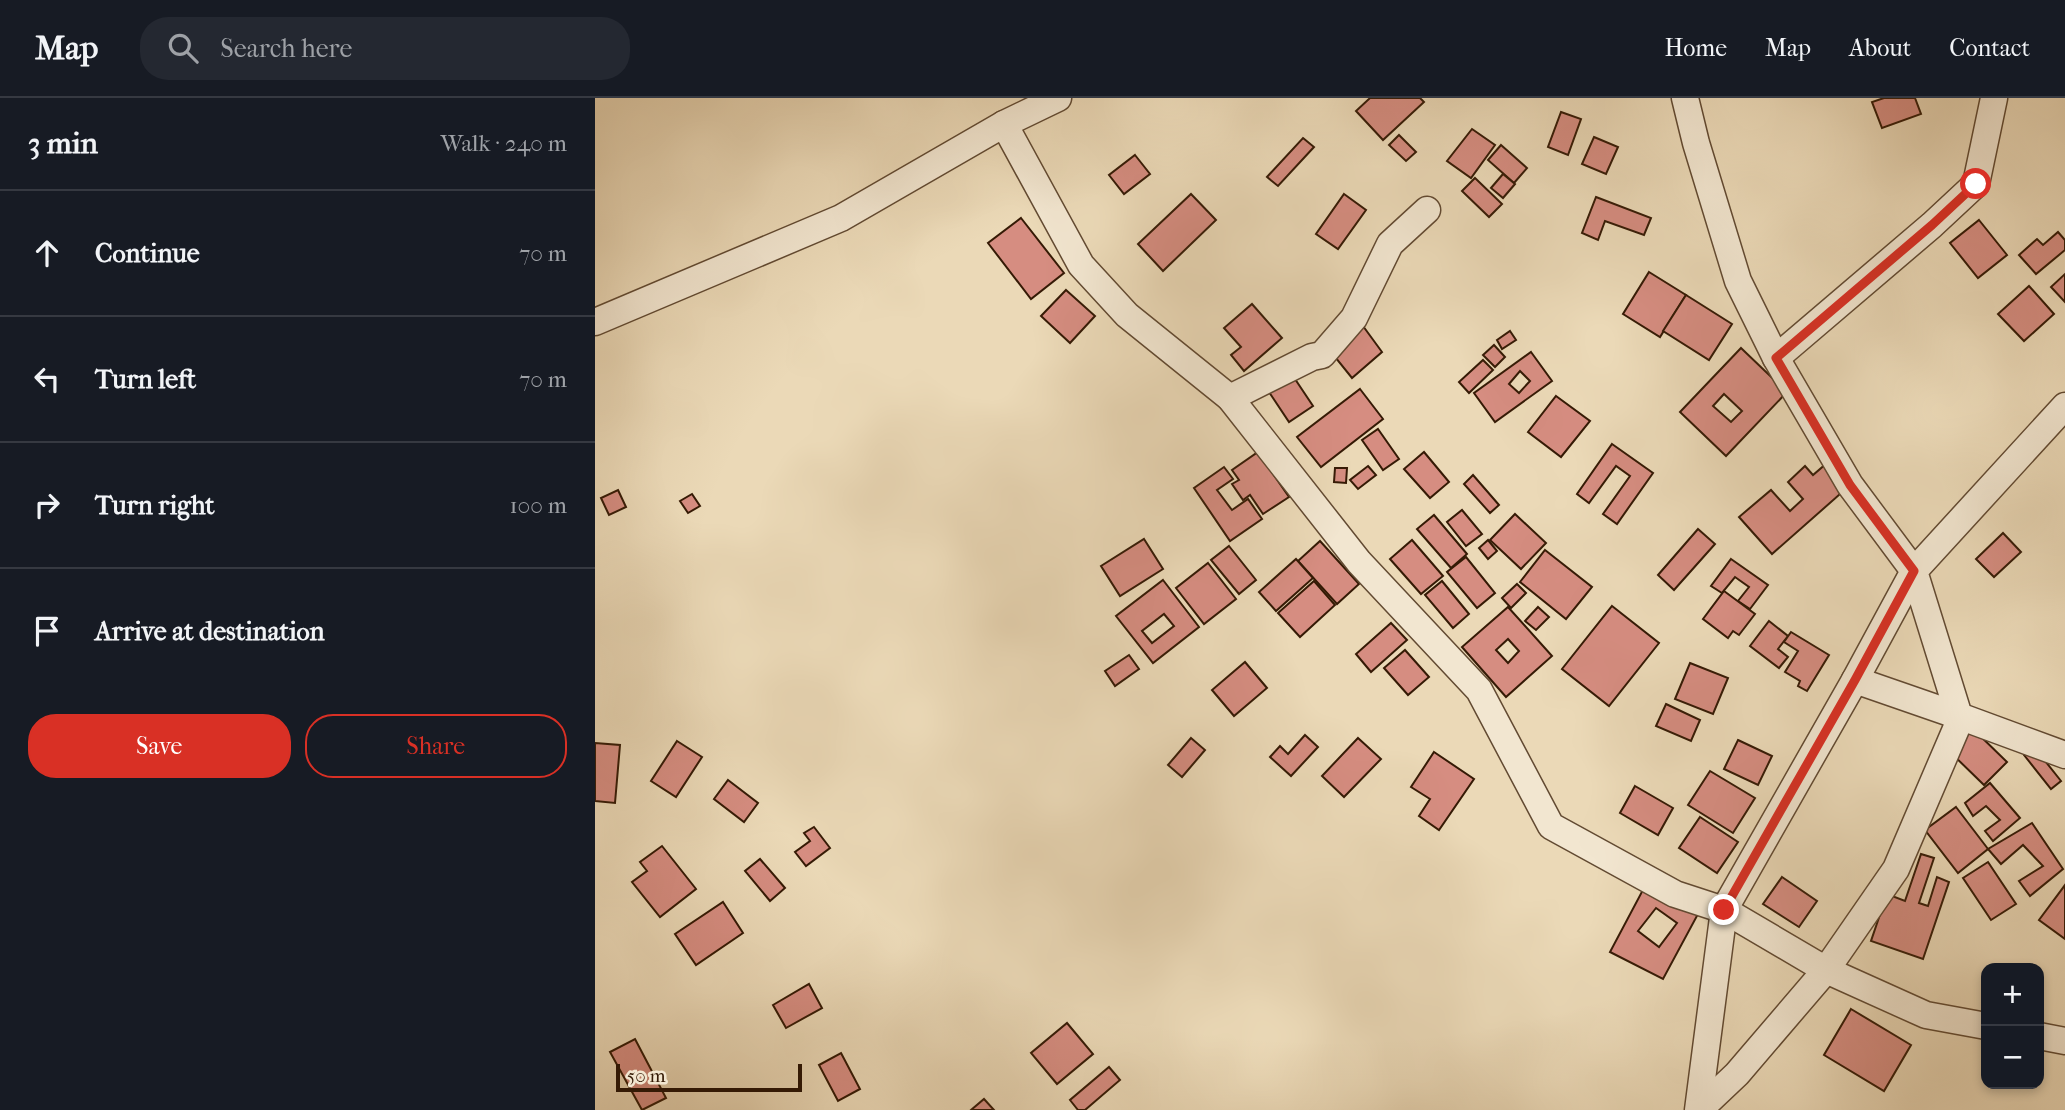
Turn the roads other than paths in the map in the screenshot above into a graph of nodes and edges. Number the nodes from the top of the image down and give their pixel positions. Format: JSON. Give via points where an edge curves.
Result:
{"nodes":[{"id":1,"x":1058,"y":98,"type":"edge"},
{"id":2,"x":1685,"y":98,"type":"edge"},
{"id":3,"x":1994,"y":98,"type":"edge"},
{"id":4,"x":1004,"y":124,"type":"junction"},
{"id":5,"x":1427,"y":210,"type":"dead end"},
{"id":6,"x":595,"y":322,"type":"edge"},
{"id":7,"x":1776,"y":358,"type":"junction"},
{"id":8,"x":1230,"y":398,"type":"junction"},
{"id":9,"x":2065,"y":407,"type":"edge"},
{"id":10,"x":1914,"y":571,"type":"junction"},
{"id":11,"x":1855,"y":680,"type":"junction"},
{"id":12,"x":1959,"y":716,"type":"junction"},
{"id":13,"x":2065,"y":755,"type":"edge"},
{"id":14,"x":1724,"y":910,"type":"junction"},
{"id":15,"x":1826,"y":970,"type":"junction"},
{"id":16,"x":1981,"y":1025,"type":"edge"},
{"id":17,"x":2044,"y":1037,"type":"edge"},
{"id":18,"x":2065,"y":1041,"type":"edge"},
{"id":19,"x":1699,"y":1110,"type":"edge"}],
"edges":[{"from":1,"to":4,"type":"street"},
{"from":2,"to":7,"type":"street","via":[[1738,281]]},
{"from":3,"to":7,"type":"street","via":[[1976,184]]},
{"from":4,"to":6,"type":"street","via":[[841,218]]},
{"from":4,"to":8,"type":"street","via":[[1081,265],[1127,315]]},
{"from":5,"to":8,"type":"street","via":[[1390,244],[1354,318],[1322,355]]},
{"from":7,"to":10,"type":"street","via":[[1850,485]]},
{"from":8,"to":14,"type":"street","via":[[1359,562],[1479,690],[1551,826],[1675,894]]},
{"from":9,"to":10,"type":"street"},
{"from":10,"to":11,"type":"street"},
{"from":10,"to":12,"type":"street"},
{"from":11,"to":12,"type":"street"},
{"from":11,"to":14,"type":"street"},
{"from":12,"to":13,"type":"street"},
{"from":12,"to":15,"type":"street","via":[[1896,869]]},
{"from":14,"to":15,"type":"street"},
{"from":14,"to":19,"type":"street"},
{"from":15,"to":16,"type":"street","via":[[1926,1015]]},
{"from":15,"to":19,"type":"street","via":[[1737,1074]]},
{"from":17,"to":18,"type":"street"}]}
